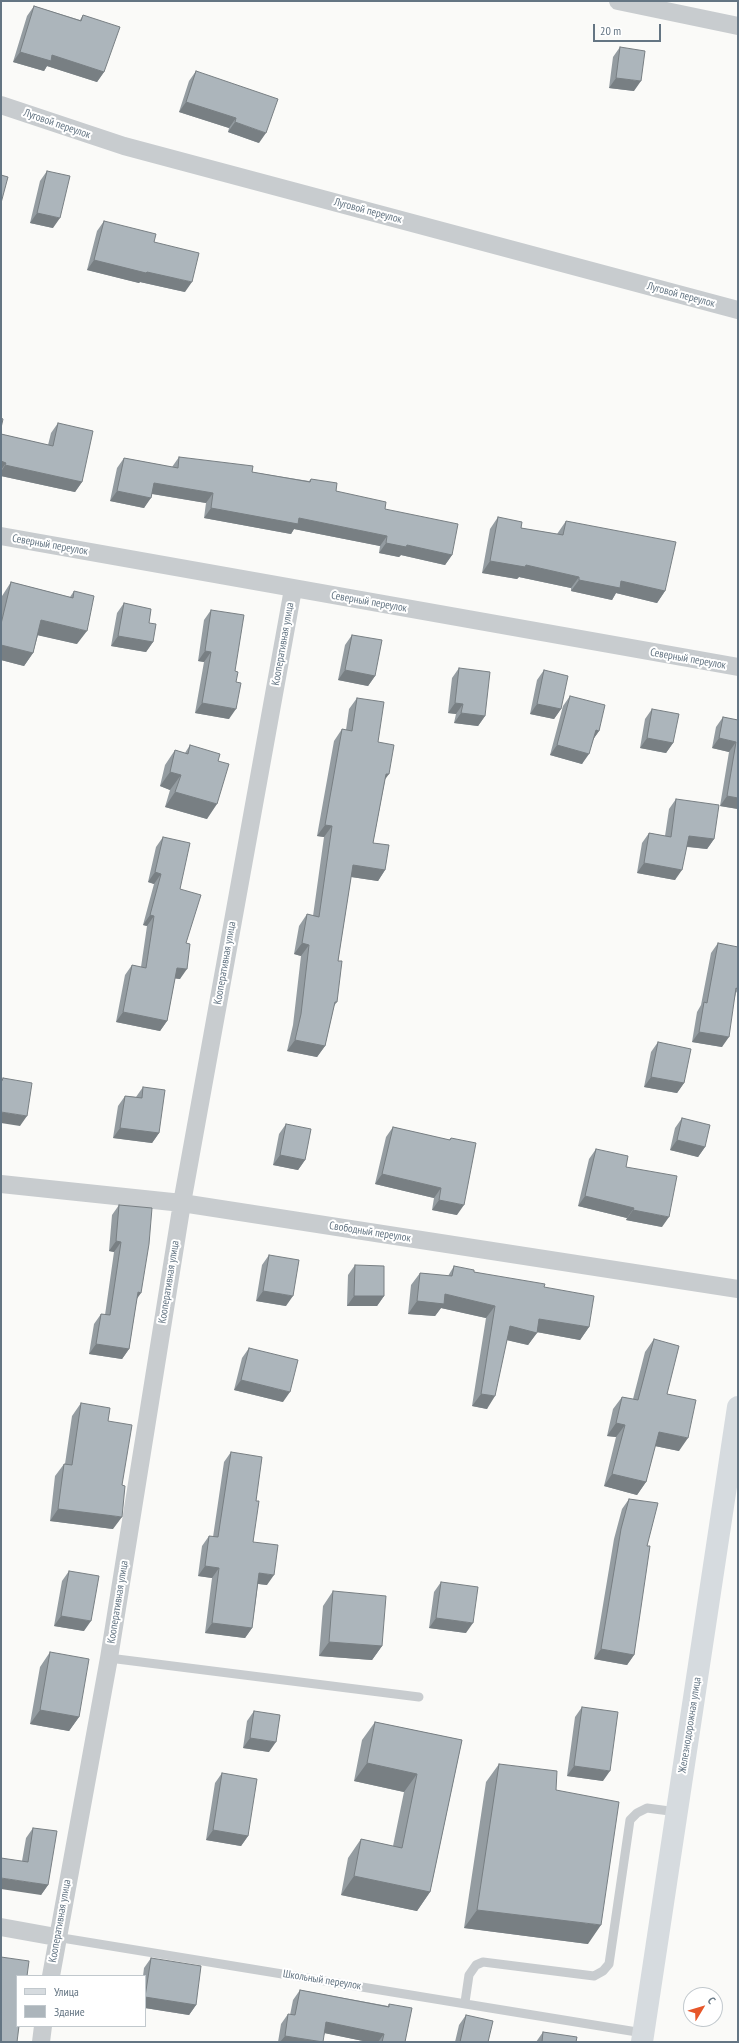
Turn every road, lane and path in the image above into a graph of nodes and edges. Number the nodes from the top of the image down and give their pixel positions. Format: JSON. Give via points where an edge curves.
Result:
{"nodes":[{"id":1,"x":618,"y":1,"type":"edge"},
{"id":2,"x":738,"y":26,"type":"edge"},
{"id":3,"x":1,"y":105,"type":"edge"},
{"id":4,"x":738,"y":310,"type":"edge"},
{"id":5,"x":1,"y":536,"type":"edge"},
{"id":6,"x":293,"y":589,"type":"junction"},
{"id":7,"x":738,"y":667,"type":"edge"},
{"id":8,"x":1,"y":1184,"type":"edge"},
{"id":9,"x":182,"y":1203,"type":"junction"},
{"id":10,"x":738,"y":1289,"type":"edge"},
{"id":11,"x":738,"y":1407,"type":"edge"},
{"id":12,"x":109,"y":1658,"type":"junction"},
{"id":13,"x":419,"y":1698,"type":"dead end"},
{"id":14,"x":677,"y":1812,"type":"junction"},
{"id":15,"x":1,"y":1927,"type":"edge"},
{"id":16,"x":56,"y":1937,"type":"junction"},
{"id":17,"x":50,"y":1975,"type":"edge"},
{"id":18,"x":465,"y":2002,"type":"junction"},
{"id":19,"x":43,"y":2027,"type":"edge"},
{"id":20,"x":642,"y":2038,"type":"edge"},
{"id":21,"x":41,"y":2042,"type":"edge"}],
"edges":[{"from":1,"to":2,"type":"street"},
{"from":3,"to":4,"type":"street","name":"Луговой переулок","via":[[124,146]]},
{"from":5,"to":6,"type":"street","name":"Северный переулок"},
{"from":6,"to":7,"type":"street","name":"Северный переулок"},
{"from":6,"to":9,"type":"street","name":"Кооперативная улица"},
{"from":8,"to":9,"type":"street","name":"Свободный переулок"},
{"from":9,"to":10,"type":"street","name":"Свободный переулок"},
{"from":9,"to":12,"type":"street","name":"Кооперативная улица"},
{"from":11,"to":14,"type":"main road","name":"Железнодорожная улица"},
{"from":12,"to":13,"type":"lane"},
{"from":12,"to":16,"type":"street","name":"Кооперативная улица"},
{"from":14,"to":18,"type":"lane","via":[[647,1808],[630,1820],[609,1964],[603,1971],[594,1976],[483,1962],[476,1965],[469,1975]]},
{"from":14,"to":20,"type":"main road","name":"Железнодорожная улица"},
{"from":15,"to":16,"type":"street","name":"Школьный переулок"},
{"from":16,"to":17,"type":"street","name":"Кооперативная улица"},
{"from":16,"to":18,"type":"lane","name":"Школьный переулок"},
{"from":18,"to":20,"type":"lane","name":"Школьный переулок"},
{"from":19,"to":21,"type":"street"}]}
